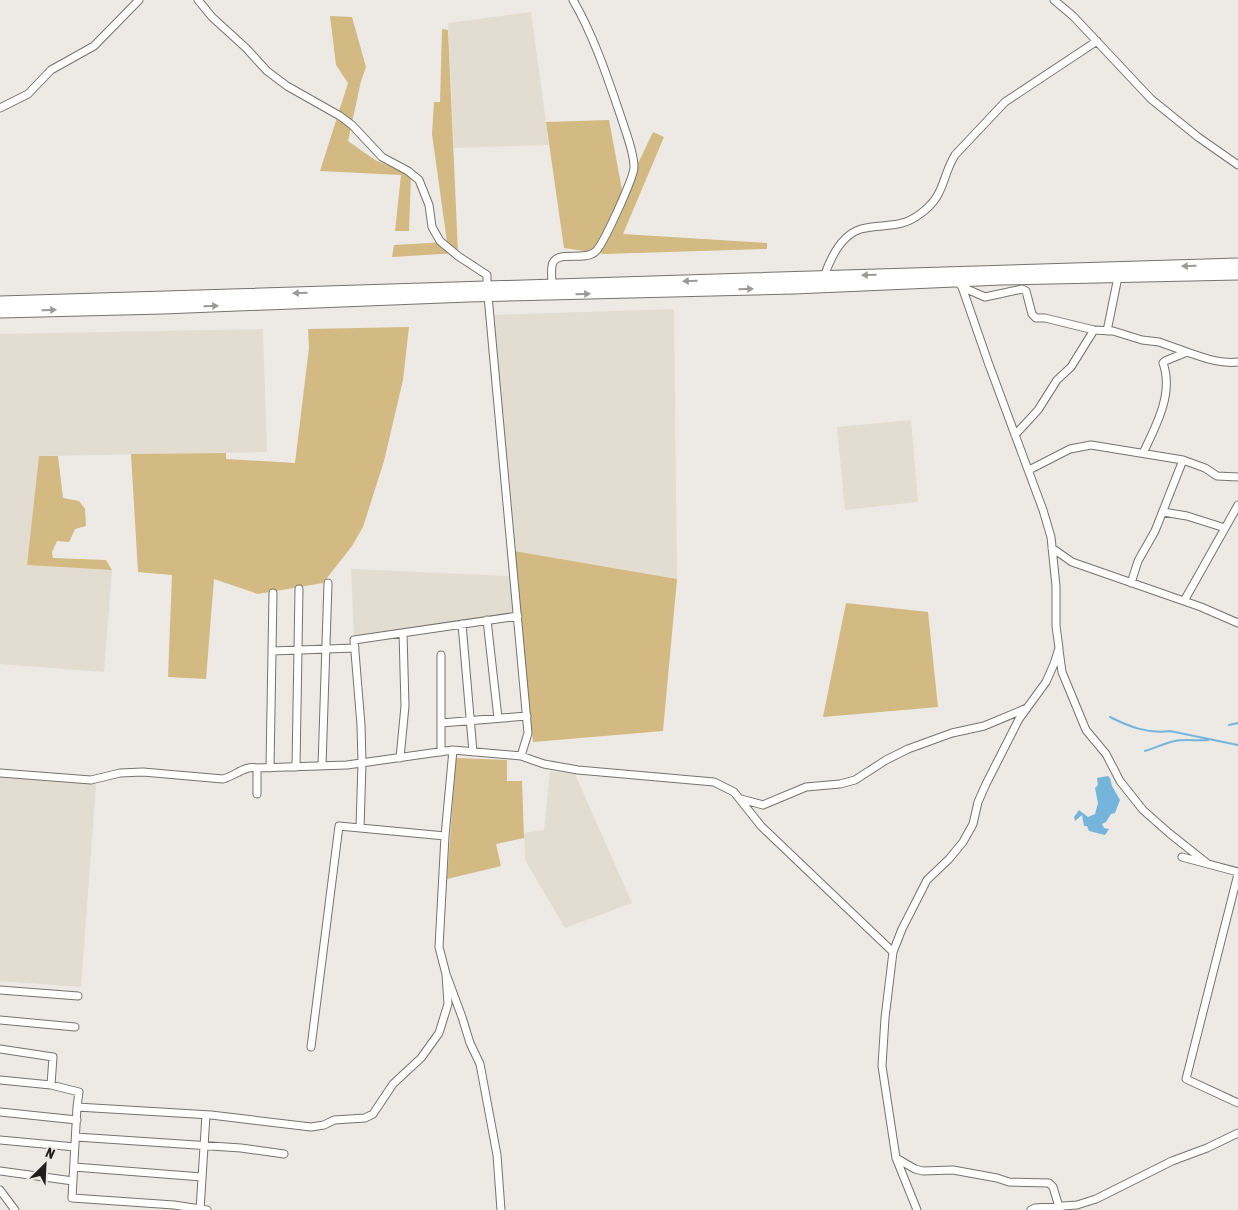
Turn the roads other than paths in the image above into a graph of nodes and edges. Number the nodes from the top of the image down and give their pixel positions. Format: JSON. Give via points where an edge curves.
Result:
{"nodes":[{"id":1,"x":138,"y":0,"type":"edge"},
{"id":2,"x":198,"y":0,"type":"edge"},
{"id":3,"x":573,"y":0,"type":"edge"},
{"id":4,"x":1054,"y":0,"type":"edge"},
{"id":5,"x":1097,"y":41,"type":"junction"},
{"id":6,"x":0,"y":108,"type":"edge"},
{"id":7,"x":1238,"y":165,"type":"edge"},
{"id":8,"x":1238,"y":264,"type":"edge"},
{"id":9,"x":1238,"y":274,"type":"edge"},
{"id":10,"x":824,"y":277,"type":"junction"},
{"id":11,"x":1118,"y":277,"type":"junction"},
{"id":12,"x":552,"y":285,"type":"junction"},
{"id":13,"x":960,"y":285,"type":"junction"},
{"id":14,"x":488,"y":292,"type":"junction"},
{"id":15,"x":0,"y":302,"type":"edge"},
{"id":16,"x":0,"y":312,"type":"edge"},
{"id":17,"x":1094,"y":330,"type":"junction"},
{"id":18,"x":1107,"y":331,"type":"junction"},
{"id":19,"x":1187,"y":352,"type":"junction"},
{"id":20,"x":1238,"y":362,"type":"edge"},
{"id":21,"x":1015,"y":434,"type":"junction"},
{"id":22,"x":1143,"y":453,"type":"junction"},
{"id":23,"x":1183,"y":460,"type":"junction"},
{"id":24,"x":1029,"y":470,"type":"junction"},
{"id":25,"x":1238,"y":477,"type":"edge"},
{"id":26,"x":1238,"y":505,"type":"edge"},
{"id":27,"x":1163,"y":512,"type":"junction"},
{"id":28,"x":1225,"y":528,"type":"junction"},
{"id":29,"x":1052,"y":548,"type":"junction"},
{"id":30,"x":328,"y":583,"type":"dead end"},
{"id":31,"x":1131,"y":583,"type":"junction"},
{"id":32,"x":299,"y":589,"type":"dead end"},
{"id":33,"x":273,"y":593,"type":"dead end"},
{"id":34,"x":1184,"y":601,"type":"junction"},
{"id":35,"x":518,"y":616,"type":"junction"},
{"id":36,"x":487,"y":620,"type":"junction"},
{"id":37,"x":1238,"y":622,"type":"edge"},
{"id":38,"x":462,"y":624,"type":"junction"},
{"id":39,"x":403,"y":633,"type":"junction"},
{"id":40,"x":354,"y":648,"type":"junction"},
{"id":41,"x":1058,"y":648,"type":"junction"},
{"id":42,"x":326,"y":649,"type":"junction"},
{"id":43,"x":298,"y":650,"type":"junction"},
{"id":44,"x":272,"y":651,"type":"junction"},
{"id":45,"x":441,"y":654,"type":"dead end"},
{"id":46,"x":1027,"y":708,"type":"junction"},
{"id":47,"x":527,"y":716,"type":"junction"},
{"id":48,"x":498,"y":718,"type":"junction"},
{"id":49,"x":470,"y":720,"type":"junction"},
{"id":50,"x":441,"y":723,"type":"junction"},
{"id":51,"x":452,"y":750,"type":"junction"},
{"id":52,"x":441,"y":752,"type":"junction"},
{"id":53,"x":473,"y":752,"type":"junction"},
{"id":54,"x":521,"y":756,"type":"junction"},
{"id":55,"x":400,"y":758,"type":"junction"},
{"id":56,"x":362,"y":763,"type":"junction"},
{"id":57,"x":322,"y":766,"type":"junction"},
{"id":58,"x":296,"y":767,"type":"junction"},
{"id":59,"x":257,"y":768,"type":"junction"},
{"id":60,"x":270,"y":768,"type":"junction"},
{"id":61,"x":0,"y":773,"type":"edge"},
{"id":62,"x":257,"y":794,"type":"dead end"},
{"id":63,"x":740,"y":799,"type":"junction"},
{"id":64,"x":360,"y":828,"type":"junction"},
{"id":65,"x":445,"y":836,"type":"junction"},
{"id":66,"x":1182,"y":857,"type":"dead end"},
{"id":67,"x":1208,"y":864,"type":"junction"},
{"id":68,"x":1238,"y":873,"type":"edge"},
{"id":69,"x":893,"y":952,"type":"junction"},
{"id":70,"x":446,"y":974,"type":"junction"},
{"id":71,"x":0,"y":990,"type":"edge"},
{"id":72,"x":78,"y":996,"type":"dead end"},
{"id":73,"x":0,"y":1020,"type":"edge"},
{"id":74,"x":75,"y":1027,"type":"dead end"},
{"id":75,"x":311,"y":1047,"type":"dead end"},
{"id":76,"x":0,"y":1049,"type":"edge"},
{"id":77,"x":0,"y":1080,"type":"edge"},
{"id":78,"x":51,"y":1085,"type":"junction"},
{"id":79,"x":1238,"y":1103,"type":"edge"},
{"id":80,"x":78,"y":1107,"type":"junction"},
{"id":81,"x":0,"y":1112,"type":"edge"},
{"id":82,"x":206,"y":1115,"type":"junction"},
{"id":83,"x":77,"y":1120,"type":"junction"},
{"id":84,"x":1238,"y":1134,"type":"edge"},
{"id":85,"x":76,"y":1137,"type":"junction"},
{"id":86,"x":0,"y":1140,"type":"edge"},
{"id":87,"x":204,"y":1146,"type":"junction"},
{"id":88,"x":75,"y":1147,"type":"junction"},
{"id":89,"x":284,"y":1154,"type":"dead end"},
{"id":90,"x":896,"y":1158,"type":"junction"},
{"id":91,"x":74,"y":1168,"type":"junction"},
{"id":92,"x":0,"y":1171,"type":"edge"},
{"id":93,"x":202,"y":1177,"type":"junction"},
{"id":94,"x":73,"y":1181,"type":"junction"},
{"id":95,"x":1,"y":1193,"type":"edge"},
{"id":96,"x":1060,"y":1208,"type":"edge"},
{"id":97,"x":15,"y":1210,"type":"edge"},
{"id":98,"x":202,"y":1210,"type":"edge"},
{"id":99,"x":501,"y":1210,"type":"edge"},
{"id":100,"x":917,"y":1210,"type":"edge"},
{"id":101,"x":1031,"y":1210,"type":"edge"}],
"edges":[{"from":1,"to":6,"type":"street","via":[[94,46],[51,70],[28,94]]},
{"from":2,"to":14,"type":"street","via":[[267,71],[340,116],[382,157],[408,170],[419,180],[435,234],[458,256],[487,275]]},
{"from":3,"to":12,"type":"street","via":[[603,66],[626,132],[635,170],[598,250],[581,257],[561,256],[555,259]]},
{"from":4,"to":5,"type":"street"},
{"from":5,"to":7,"type":"street","via":[[1151,99]]},
{"from":5,"to":10,"type":"street","via":[[1005,102],[955,155],[935,201],[920,215],[898,225],[852,233],[830,259]]},
{"from":8,"to":10,"type":"highway","one_way":true},
{"from":9,"to":11,"type":"highway"},
{"from":10,"to":12,"type":"highway","one_way":true},
{"from":11,"to":13,"type":"highway"},
{"from":11,"to":18,"type":"street"},
{"from":12,"to":14,"type":"highway"},
{"from":14,"to":13,"type":"highway","one_way":true},
{"from":13,"to":17,"type":"street","via":[[985,297],[1022,289],[1026,291],[1036,318]]},
{"from":13,"to":21,"type":"street"},
{"from":14,"to":15,"type":"highway","one_way":true},
{"from":16,"to":14,"type":"highway","one_way":true},
{"from":14,"to":35,"type":"street"},
{"from":17,"to":18,"type":"street"},
{"from":17,"to":21,"type":"street","via":[[1071,367],[1056,380],[1038,410]]},
{"from":18,"to":19,"type":"street","via":[[1159,342]]},
{"from":19,"to":20,"type":"street","via":[[1213,361]]},
{"from":19,"to":22,"type":"street","via":[[1163,363],[1167,380],[1165,395],[1159,419]]},
{"from":21,"to":24,"type":"street"},
{"from":22,"to":23,"type":"street"},
{"from":22,"to":24,"type":"street","via":[[1079,446]]},
{"from":23,"to":25,"type":"street","via":[[1217,476]]},
{"from":23,"to":27,"type":"street"},
{"from":24,"to":29,"type":"street"},
{"from":26,"to":28,"type":"street"},
{"from":27,"to":28,"type":"street"},
{"from":27,"to":31,"type":"street","via":[[1138,561]]},
{"from":28,"to":34,"type":"street"},
{"from":29,"to":31,"type":"street","via":[[1072,562]]},
{"from":29,"to":41,"type":"street"},
{"from":30,"to":42,"type":"street"},
{"from":31,"to":34,"type":"street"},
{"from":32,"to":43,"type":"street"},
{"from":33,"to":44,"type":"street"},
{"from":34,"to":37,"type":"street"},
{"from":35,"to":36,"type":"street"},
{"from":35,"to":47,"type":"street"},
{"from":36,"to":38,"type":"street"},
{"from":36,"to":48,"type":"street"},
{"from":38,"to":39,"type":"street"},
{"from":38,"to":49,"type":"street"},
{"from":39,"to":40,"type":"street","via":[[354,640]]},
{"from":39,"to":55,"type":"street","via":[[404,706]]},
{"from":40,"to":42,"type":"street"},
{"from":40,"to":56,"type":"street"},
{"from":41,"to":46,"type":"street","via":[[1046,682]]},
{"from":41,"to":67,"type":"street","via":[[1062,672],[1086,730],[1106,754],[1120,781],[1143,810]]},
{"from":42,"to":43,"type":"street"},
{"from":42,"to":57,"type":"street"},
{"from":43,"to":44,"type":"street"},
{"from":43,"to":58,"type":"street"},
{"from":44,"to":60,"type":"street"},
{"from":45,"to":50,"type":"street"},
{"from":46,"to":63,"type":"street","via":[[984,726],[952,733],[908,749],[855,780],[806,787],[763,805]]},
{"from":46,"to":69,"type":"street","via":[[986,784],[970,830],[949,859],[927,880]]},
{"from":47,"to":48,"type":"street"},
{"from":47,"to":54,"type":"street","via":[[528,733]]},
{"from":48,"to":49,"type":"street"},
{"from":49,"to":50,"type":"street"},
{"from":49,"to":53,"type":"street"},
{"from":50,"to":52,"type":"street"},
{"from":51,"to":52,"type":"street"},
{"from":51,"to":53,"type":"street"},
{"from":51,"to":65,"type":"street"},
{"from":52,"to":55,"type":"street"},
{"from":53,"to":54,"type":"street"},
{"from":54,"to":63,"type":"street","via":[[578,770],[714,782],[734,792]]},
{"from":55,"to":56,"type":"street"},
{"from":56,"to":57,"type":"street"},
{"from":56,"to":64,"type":"street"},
{"from":57,"to":58,"type":"street"},
{"from":58,"to":60,"type":"street"},
{"from":59,"to":60,"type":"street"},
{"from":59,"to":61,"type":"street","via":[[250,767],[223,779],[143,772],[90,780]]},
{"from":59,"to":62,"type":"street"},
{"from":63,"to":69,"type":"street","via":[[762,826]]},
{"from":64,"to":65,"type":"street"},
{"from":64,"to":75,"type":"street","via":[[339,826]]},
{"from":65,"to":70,"type":"street","via":[[439,947]]},
{"from":66,"to":67,"type":"street"},
{"from":67,"to":68,"type":"street"},
{"from":68,"to":79,"type":"street","via":[[1186,1080]]},
{"from":69,"to":90,"type":"street","via":[[882,1066]]},
{"from":70,"to":82,"type":"street","via":[[448,1004],[440,1033],[421,1058],[392,1084],[372,1114],[312,1127]]},
{"from":70,"to":99,"type":"street","via":[[480,1064],[497,1155]]},
{"from":71,"to":72,"type":"street"},
{"from":73,"to":74,"type":"street"},
{"from":76,"to":78,"type":"street","via":[[53,1057]]},
{"from":77,"to":78,"type":"street"},
{"from":78,"to":80,"type":"street","via":[[79,1092]]},
{"from":80,"to":82,"type":"street"},
{"from":80,"to":83,"type":"street"},
{"from":81,"to":83,"type":"street"},
{"from":82,"to":87,"type":"street"},
{"from":83,"to":85,"type":"street"},
{"from":84,"to":96,"type":"street","via":[[1172,1160],[1096,1199]]},
{"from":85,"to":87,"type":"street"},
{"from":85,"to":88,"type":"street"},
{"from":86,"to":88,"type":"street"},
{"from":87,"to":89,"type":"street"},
{"from":87,"to":93,"type":"street"},
{"from":88,"to":91,"type":"street"},
{"from":90,"to":96,"type":"street","via":[[923,1171],[953,1170],[1009,1182],[1049,1183]]},
{"from":90,"to":100,"type":"street"},
{"from":91,"to":93,"type":"street"},
{"from":91,"to":94,"type":"street"},
{"from":92,"to":94,"type":"street"},
{"from":93,"to":98,"type":"street"},
{"from":94,"to":98,"type":"street","via":[[72,1198]]},
{"from":95,"to":97,"type":"street"},
{"from":96,"to":101,"type":"street"}]}
